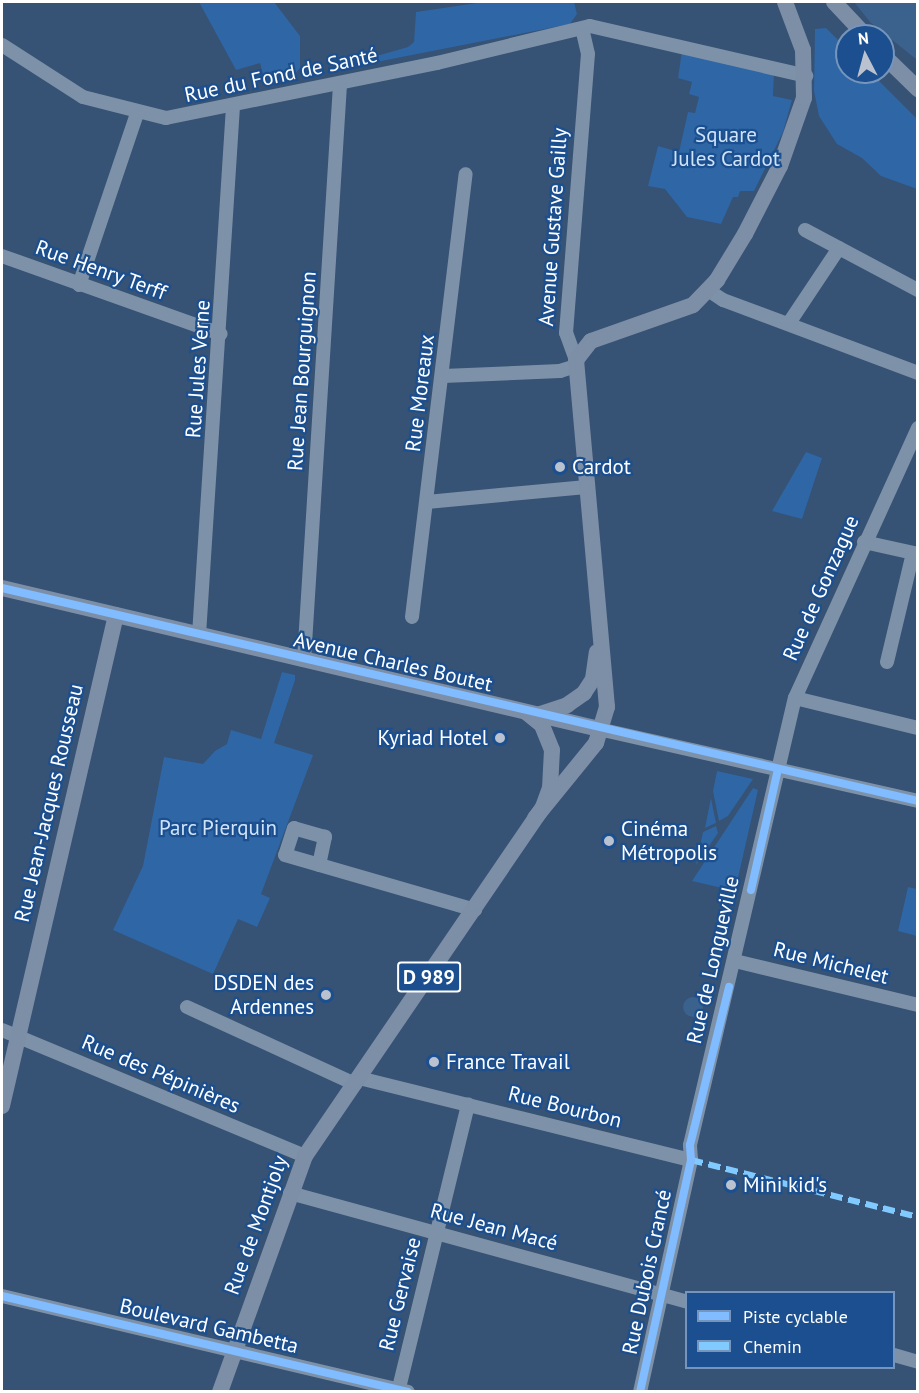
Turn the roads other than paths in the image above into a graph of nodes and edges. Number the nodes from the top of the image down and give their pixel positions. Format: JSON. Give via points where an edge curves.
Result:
{"nodes":[{"id":1,"x":785,"y":2,"type":"edge"},
{"id":2,"x":835,"y":2,"type":"edge"},
{"id":3,"x":855,"y":24,"type":"edge"},
{"id":4,"x":582,"y":29,"type":"junction"},
{"id":5,"x":2,"y":45,"type":"edge"},
{"id":6,"x":895,"y":67,"type":"edge"},
{"id":7,"x":806,"y":76,"type":"junction"},
{"id":8,"x":340,"y":84,"type":"junction"},
{"id":9,"x":918,"y":89,"type":"edge"},
{"id":10,"x":233,"y":107,"type":"junction"},
{"id":11,"x":137,"y":114,"type":"junction"},
{"id":12,"x":466,"y":174,"type":"dead end"},
{"id":13,"x":805,"y":230,"type":"dead end"},
{"id":14,"x":838,"y":248,"type":"junction"},
{"id":15,"x":2,"y":256,"type":"edge"},
{"id":16,"x":79,"y":285,"type":"junction"},
{"id":17,"x":708,"y":290,"type":"junction"},
{"id":18,"x":918,"y":290,"type":"edge"},
{"id":19,"x":789,"y":322,"type":"junction"},
{"id":20,"x":221,"y":334,"type":"junction"},
{"id":21,"x":576,"y":363,"type":"junction"},
{"id":22,"x":918,"y":373,"type":"edge"},
{"id":23,"x":443,"y":376,"type":"junction"},
{"id":24,"x":918,"y":428,"type":"edge"},
{"id":25,"x":586,"y":487,"type":"junction"},
{"id":26,"x":427,"y":501,"type":"junction"},
{"id":27,"x":864,"y":542,"type":"junction"},
{"id":28,"x":915,"y":554,"type":"edge"},
{"id":29,"x":2,"y":588,"type":"edge"},
{"id":30,"x":596,"y":607,"type":"junction"},
{"id":31,"x":116,"y":615,"type":"junction"},
{"id":32,"x":412,"y":617,"type":"dead end"},
{"id":33,"x":199,"y":635,"type":"junction"},
{"id":34,"x":304,"y":660,"type":"junction"},
{"id":35,"x":886,"y":662,"type":"dead end"},
{"id":36,"x":795,"y":698,"type":"junction"},
{"id":37,"x":531,"y":714,"type":"junction"},
{"id":38,"x":918,"y":728,"type":"edge"},
{"id":39,"x":603,"y":730,"type":"junction"},
{"id":40,"x":778,"y":769,"type":"junction"},
{"id":41,"x":918,"y":801,"type":"edge"},
{"id":42,"x":535,"y":818,"type":"junction"},
{"id":43,"x":319,"y":865,"type":"dead end"},
{"id":44,"x":474,"y":910,"type":"junction"},
{"id":45,"x":735,"y":961,"type":"junction"},
{"id":46,"x":918,"y":1005,"type":"edge"},
{"id":47,"x":187,"y":1007,"type":"dead end"},
{"id":48,"x":9,"y":1034,"type":"edge"},
{"id":49,"x":357,"y":1081,"type":"junction"},
{"id":50,"x":468,"y":1104,"type":"junction"},
{"id":51,"x":2,"y":1106,"type":"edge"},
{"id":52,"x":305,"y":1156,"type":"junction"},
{"id":53,"x":691,"y":1160,"type":"junction"},
{"id":54,"x":290,"y":1192,"type":"junction"},
{"id":55,"x":436,"y":1233,"type":"junction"},
{"id":56,"x":660,"y":1293,"type":"junction"},
{"id":57,"x":2,"y":1296,"type":"edge"},
{"id":58,"x":685,"y":1300,"type":"edge"},
{"id":59,"x":235,"y":1351,"type":"junction"},
{"id":60,"x":895,"y":1355,"type":"edge"},
{"id":61,"x":918,"y":1362,"type":"edge"},
{"id":62,"x":401,"y":1391,"type":"edge"},
{"id":63,"x":220,"y":1392,"type":"edge"},
{"id":64,"x":640,"y":1392,"type":"edge"}],
"edges":[{"from":1,"to":7,"type":"main road","via":[[797,26]]},
{"from":2,"to":3,"type":"main road"},
{"from":4,"to":7,"type":"street","name":"Rue du Fond de Santé","via":[[590,26]]},
{"from":4,"to":8,"type":"street","name":"Rue du Fond de Santé"},
{"from":4,"to":21,"type":"street","name":"Avenue Gustave Gailly","via":[[588,54],[566,333]]},
{"from":5,"to":11,"type":"street","name":"Rue du Fond de Santé","via":[[83,97]]},
{"from":6,"to":9,"type":"main road"},
{"from":7,"to":17,"type":"main road","via":[[800,117],[780,166],[745,234]]},
{"from":8,"to":10,"type":"street","name":"Rue du Fond de Santé"},
{"from":8,"to":34,"type":"street","name":"Rue Jean Bourguignon"},
{"from":10,"to":11,"type":"street","name":"Rue du Fond de Santé","via":[[182,117]]},
{"from":10,"to":20,"type":"street","name":"Rue Jules Verne"},
{"from":11,"to":16,"type":"street"},
{"from":12,"to":23,"type":"street","name":"Rue Moreaux"},
{"from":13,"to":14,"type":"street"},
{"from":14,"to":18,"type":"street"},
{"from":14,"to":19,"type":"street"},
{"from":15,"to":16,"type":"street","name":"Rue Henry Terff"},
{"from":16,"to":20,"type":"street","name":"Rue Henry Terff"},
{"from":17,"to":19,"type":"street","via":[[723,300]]},
{"from":17,"to":21,"type":"main road","via":[[693,305],[667,317],[591,341]]},
{"from":19,"to":22,"type":"street"},
{"from":20,"to":33,"type":"street","name":"Rue Jules Verne"},
{"from":21,"to":23,"type":"street","via":[[560,371]]},
{"from":21,"to":25,"type":"main road","name":"Avenue Gustave Gailly"},
{"from":23,"to":26,"type":"street","name":"Rue Moreaux"},
{"from":24,"to":27,"type":"street","name":"Rue de Gonzague"},
{"from":25,"to":26,"type":"street"},
{"from":25,"to":30,"type":"main road","name":"Avenue Gustave Gailly"},
{"from":26,"to":32,"type":"street","name":"Rue Moreaux"},
{"from":27,"to":28,"type":"street"},
{"from":27,"to":36,"type":"street","name":"Rue de Gonzague"},
{"from":28,"to":35,"type":"street"},
{"from":29,"to":31,"type":"main road","name":"Avenue Charles Boutet"},
{"from":30,"to":37,"type":"main road","via":[[597,659],[593,679],[584,693],[567,705]]},
{"from":30,"to":39,"type":"main road","via":[[608,707]]},
{"from":31,"to":33,"type":"main road","name":"Avenue Charles Boutet"},
{"from":31,"to":48,"type":"main road","name":"Rue Jean-Jacques Rousseau"},
{"from":33,"to":34,"type":"main road","name":"Avenue Charles Boutet"},
{"from":34,"to":37,"type":"main road","name":"Avenue Charles Boutet"},
{"from":36,"to":38,"type":"street"},
{"from":36,"to":40,"type":"street","name":"Rue de Gonzague"},
{"from":37,"to":39,"type":"main road","name":"Avenue Charles Boutet"},
{"from":37,"to":42,"type":"main road","via":[[542,724],[552,750],[550,788]]},
{"from":39,"to":40,"type":"street","name":"Avenue Charles Boutet"},
{"from":39,"to":42,"type":"main road","via":[[579,769]]},
{"from":40,"to":41,"type":"street","name":"Avenue Charles Boutet"},
{"from":40,"to":45,"type":"street","name":"Rue de Longueville"},
{"from":42,"to":44,"type":"main road","number":"D 989"},
{"from":43,"to":44,"type":"street"},
{"from":44,"to":49,"type":"main road","number":"D 989"},
{"from":45,"to":46,"type":"street","name":"Rue Michelet"},
{"from":45,"to":53,"type":"street","name":"Rue de Longueville","via":[[690,1145]]},
{"from":47,"to":49,"type":"street"},
{"from":48,"to":51,"type":"main road","name":"Rue Jean-Jacques Rousseau"},
{"from":48,"to":52,"type":"street","name":"Rue des Pépinières"},
{"from":49,"to":50,"type":"street","name":"Rue Bourbon"},
{"from":49,"to":52,"type":"main road","name":"Rue de Montjoly","number":"D 989"},
{"from":50,"to":53,"type":"street","name":"Rue Bourbon"},
{"from":50,"to":55,"type":"street","name":"Rue Gervaise"},
{"from":52,"to":54,"type":"main road","name":"Rue de Montjoly","number":"D 989"},
{"from":53,"to":56,"type":"street","name":"Rue Dubois Crancé"},
{"from":54,"to":55,"type":"street","name":"Rue Jean Macé"},
{"from":54,"to":59,"type":"main road","name":"Rue de Montjoly","number":"D 989"},
{"from":55,"to":56,"type":"street","name":"Rue Jean Macé"},
{"from":55,"to":62,"type":"street","name":"Rue Gervaise"},
{"from":56,"to":58,"type":"street","name":"Rue Jean Macé"},
{"from":56,"to":64,"type":"street","name":"Rue Dubois Crancé"},
{"from":57,"to":59,"type":"street","name":"Boulevard Gambetta"},
{"from":59,"to":62,"type":"street","name":"Boulevard Gambetta"},
{"from":59,"to":63,"type":"main road","name":"Rue de Montjoly","number":"D 989"},
{"from":60,"to":61,"type":"street"}]}
